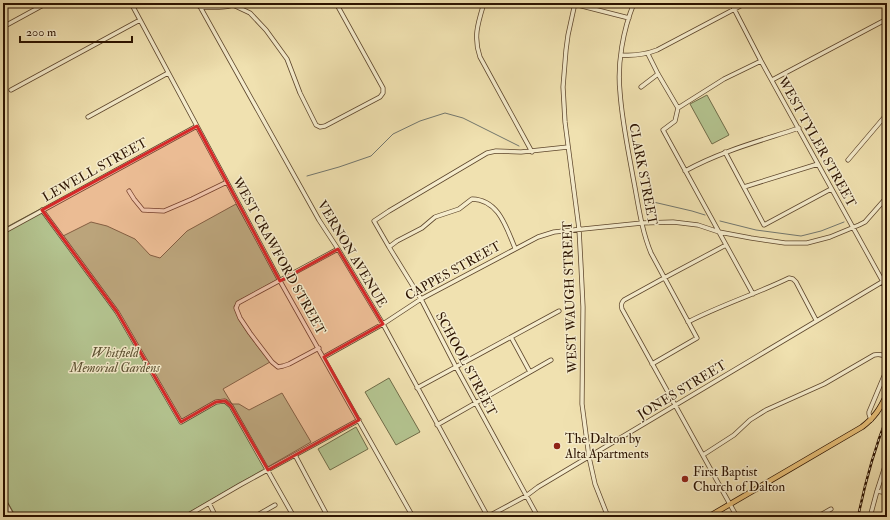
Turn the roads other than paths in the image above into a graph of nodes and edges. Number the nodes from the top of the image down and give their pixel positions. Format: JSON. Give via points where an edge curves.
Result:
{"nodes":[{"id":1,"x":47,"y":3,"type":"edge"},
{"id":2,"x":131,"y":3,"type":"edge"},
{"id":3,"x":237,"y":3,"type":"edge"},
{"id":4,"x":336,"y":3,"type":"edge"},
{"id":5,"x":484,"y":3,"type":"edge"},
{"id":6,"x":570,"y":3,"type":"edge"},
{"id":7,"x":634,"y":3,"type":"edge"},
{"id":8,"x":731,"y":3,"type":"edge"},
{"id":9,"x":746,"y":3,"type":"edge"},
{"id":10,"x":575,"y":4,"type":"edge"},
{"id":11,"x":199,"y":5,"type":"edge"},
{"id":12,"x":233,"y":5,"type":"junction"},
{"id":13,"x":734,"y":9,"type":"junction"},
{"id":14,"x":629,"y":18,"type":"junction"},
{"id":15,"x":887,"y":18,"type":"edge"},
{"id":16,"x":140,"y":20,"type":"junction"},
{"id":17,"x":3,"y":27,"type":"edge"},
{"id":18,"x":648,"y":54,"type":"junction"},
{"id":19,"x":620,"y":55,"type":"junction"},
{"id":20,"x":761,"y":61,"type":"junction"},
{"id":21,"x":168,"y":73,"type":"junction"},
{"id":22,"x":658,"y":74,"type":"junction"},
{"id":23,"x":772,"y":80,"type":"junction"},
{"id":24,"x":641,"y":87,"type":"dead end"},
{"id":25,"x":11,"y":90,"type":"dead end"},
{"id":26,"x":678,"y":108,"type":"junction"},
{"id":27,"x":887,"y":114,"type":"edge"},
{"id":28,"x":88,"y":117,"type":"dead end"},
{"id":29,"x":197,"y":126,"type":"junction"},
{"id":30,"x":799,"y":128,"type":"junction"},
{"id":31,"x":568,"y":148,"type":"junction"},
{"id":32,"x":532,"y":152,"type":"junction"},
{"id":33,"x":725,"y":152,"type":"junction"},
{"id":34,"x":848,"y":160,"type":"dead end"},
{"id":35,"x":818,"y":164,"type":"junction"},
{"id":36,"x":685,"y":171,"type":"junction"},
{"id":37,"x":227,"y":182,"type":"junction"},
{"id":38,"x":744,"y":187,"type":"junction"},
{"id":39,"x":831,"y":189,"type":"junction"},
{"id":40,"x":129,"y":191,"type":"dead end"},
{"id":41,"x":887,"y":197,"type":"edge"},
{"id":42,"x":42,"y":210,"type":"junction"},
{"id":43,"x":642,"y":224,"type":"junction"},
{"id":44,"x":853,"y":229,"type":"junction"},
{"id":45,"x":579,"y":230,"type":"junction"},
{"id":46,"x":3,"y":232,"type":"edge"},
{"id":47,"x":719,"y":232,"type":"junction"},
{"id":48,"x":726,"y":245,"type":"junction"},
{"id":49,"x":389,"y":247,"type":"junction"},
{"id":50,"x":338,"y":248,"type":"junction"},
{"id":51,"x":515,"y":248,"type":"junction"},
{"id":52,"x":664,"y":278,"type":"junction"},
{"id":53,"x":887,"y":279,"type":"edge"},
{"id":54,"x":280,"y":281,"type":"junction"},
{"id":55,"x":883,"y":281,"type":"junction"},
{"id":56,"x":887,"y":289,"type":"edge"},
{"id":57,"x":753,"y":294,"type":"junction"},
{"id":58,"x":421,"y":299,"type":"junction"},
{"id":59,"x":559,"y":312,"type":"dead end"},
{"id":60,"x":816,"y":320,"type":"junction"},
{"id":61,"x":688,"y":322,"type":"junction"},
{"id":62,"x":383,"y":324,"type":"junction"},
{"id":63,"x":511,"y":337,"type":"junction"},
{"id":64,"x":319,"y":348,"type":"junction"},
{"id":65,"x":324,"y":357,"type":"junction"},
{"id":66,"x":887,"y":358,"type":"edge"},
{"id":67,"x":551,"y":360,"type":"dead end"},
{"id":68,"x":652,"y":364,"type":"junction"},
{"id":69,"x":456,"y":367,"type":"junction"},
{"id":70,"x":887,"y":369,"type":"edge"},
{"id":71,"x":530,"y":372,"type":"junction"},
{"id":72,"x":417,"y":388,"type":"junction"},
{"id":73,"x":887,"y":394,"type":"edge"},
{"id":74,"x":475,"y":403,"type":"junction"},
{"id":75,"x":676,"y":406,"type":"junction"},
{"id":76,"x":358,"y":420,"type":"junction"},
{"id":77,"x":871,"y":420,"type":"junction"},
{"id":78,"x":437,"y":425,"type":"junction"},
{"id":79,"x":295,"y":455,"type":"junction"},
{"id":80,"x":703,"y":455,"type":"junction"},
{"id":81,"x":589,"y":457,"type":"junction"},
{"id":82,"x":887,"y":460,"type":"edge"},
{"id":83,"x":268,"y":470,"type":"junction"},
{"id":84,"x":877,"y":491,"type":"junction"},
{"id":85,"x":887,"y":493,"type":"edge"},
{"id":86,"x":526,"y":496,"type":"junction"},
{"id":87,"x":3,"y":499,"type":"edge"},
{"id":88,"x":209,"y":503,"type":"junction"},
{"id":89,"x":730,"y":504,"type":"junction"},
{"id":90,"x":276,"y":505,"type":"dead end"},
{"id":91,"x":831,"y":509,"type":"dead end"},
{"id":92,"x":495,"y":513,"type":"junction"},
{"id":93,"x":13,"y":517,"type":"edge"},
{"id":94,"x":185,"y":517,"type":"edge"},
{"id":95,"x":216,"y":517,"type":"edge"},
{"id":96,"x":254,"y":517,"type":"edge"},
{"id":97,"x":294,"y":517,"type":"edge"},
{"id":98,"x":328,"y":517,"type":"edge"},
{"id":99,"x":413,"y":517,"type":"edge"},
{"id":100,"x":488,"y":517,"type":"edge"},
{"id":101,"x":497,"y":517,"type":"edge"},
{"id":102,"x":538,"y":517,"type":"edge"},
{"id":103,"x":608,"y":517,"type":"edge"},
{"id":104,"x":708,"y":517,"type":"edge"},
{"id":105,"x":738,"y":517,"type":"edge"},
{"id":106,"x":817,"y":517,"type":"edge"},
{"id":107,"x":870,"y":517,"type":"edge"}],
"edges":[{"from":1,"to":17,"type":"street"},
{"from":2,"to":16,"type":"street","name":"WEST CRAWFORD STREET"},
{"from":3,"to":12,"type":"street"},
{"from":4,"to":12,"type":"street","via":[[383,88],[383,93],[380,97],[320,127],[316,125],[300,93],[287,59],[250,13]]},
{"from":5,"to":32,"type":"street","via":[[477,28],[477,50]]},
{"from":6,"to":10,"type":"street"},
{"from":7,"to":14,"type":"street","name":"CLARK STREET"},
{"from":8,"to":13,"type":"street","name":"WEST TYLER STREET"},
{"from":9,"to":13,"type":"street"},
{"from":10,"to":14,"type":"street"},
{"from":10,"to":31,"type":"street","name":"WEST WAUGH STREET","via":[[568,34],[564,77]]},
{"from":11,"to":12,"type":"street"},
{"from":11,"to":50,"type":"street","name":"VERNON AVENUE","via":[[319,220]]},
{"from":13,"to":18,"type":"street"},
{"from":13,"to":20,"type":"street","name":"WEST TYLER STREET"},
{"from":14,"to":19,"type":"street","name":"CLARK STREET"},
{"from":15,"to":23,"type":"street"},
{"from":16,"to":21,"type":"street","name":"WEST CRAWFORD STREET"},
{"from":16,"to":25,"type":"street"},
{"from":18,"to":19,"type":"street"},
{"from":18,"to":22,"type":"street"},
{"from":19,"to":43,"type":"street","name":"CLARK STREET","via":[[621,105]]},
{"from":20,"to":23,"type":"street","name":"WEST TYLER STREET"},
{"from":20,"to":26,"type":"street","via":[[724,79]]},
{"from":21,"to":28,"type":"street"},
{"from":21,"to":29,"type":"street","name":"WEST CRAWFORD STREET"},
{"from":22,"to":24,"type":"street"},
{"from":22,"to":26,"type":"street"},
{"from":23,"to":30,"type":"street","name":"WEST TYLER STREET"},
{"from":26,"to":36,"type":"street","via":[[675,121],[662,130]]},
{"from":27,"to":34,"type":"street"},
{"from":29,"to":37,"type":"street","name":"WEST CRAWFORD STREET"},
{"from":29,"to":42,"type":"street","name":"LEWELL STREET"},
{"from":30,"to":33,"type":"street"},
{"from":30,"to":35,"type":"street","name":"WEST TYLER STREET"},
{"from":31,"to":32,"type":"street"},
{"from":31,"to":45,"type":"street","name":"WEST WAUGH STREET"},
{"from":32,"to":49,"type":"street","name":"SCHOOL STREET","via":[[491,152],[374,221]]},
{"from":33,"to":36,"type":"street"},
{"from":33,"to":38,"type":"street"},
{"from":35,"to":38,"type":"street"},
{"from":35,"to":39,"type":"street","name":"WEST TYLER STREET"},
{"from":36,"to":47,"type":"street"},
{"from":37,"to":40,"type":"street","via":[[164,211],[143,210]]},
{"from":37,"to":54,"type":"street","name":"WEST CRAWFORD STREET"},
{"from":38,"to":39,"type":"street","via":[[764,225]]},
{"from":39,"to":44,"type":"street","name":"WEST TYLER STREET"},
{"from":41,"to":44,"type":"street","name":"CAPPES STREET","via":[[865,222]]},
{"from":42,"to":46,"type":"street","name":"LEWELL STREET"},
{"from":42,"to":83,"type":"street","via":[[117,312],[181,422],[216,402],[225,401],[232,406]]},
{"from":43,"to":45,"type":"street","name":"CAPPES STREET"},
{"from":43,"to":47,"type":"street","name":"CAPPES STREET","via":[[673,222],[698,225]]},
{"from":43,"to":52,"type":"street","name":"CLARK STREET","via":[[649,248]]},
{"from":44,"to":47,"type":"street","name":"CAPPES STREET","via":[[807,243],[785,243]]},
{"from":44,"to":55,"type":"street","name":"WEST TYLER STREET"},
{"from":45,"to":51,"type":"street","name":"CAPPES STREET","via":[[554,232]]},
{"from":45,"to":81,"type":"street","name":"WEST WAUGH STREET","via":[[583,307],[582,404]]},
{"from":47,"to":48,"type":"street"},
{"from":48,"to":52,"type":"street"},
{"from":48,"to":57,"type":"street"},
{"from":49,"to":51,"type":"street","via":[[435,218],[459,210],[472,199],[476,199],[488,203],[497,210]]},
{"from":49,"to":58,"type":"street","name":"SCHOOL STREET"},
{"from":50,"to":54,"type":"street"},
{"from":50,"to":62,"type":"street","name":"VERNON AVENUE"},
{"from":51,"to":58,"type":"street","name":"CAPPES STREET"},
{"from":52,"to":61,"type":"street","name":"CLARK STREET"},
{"from":52,"to":68,"type":"street","via":[[624,300],[621,306]]},
{"from":53,"to":55,"type":"street","name":"JONES STREET"},
{"from":54,"to":64,"type":"street","name":"WEST CRAWFORD STREET"},
{"from":54,"to":64,"type":"street","via":[[238,303],[236,308],[240,318],[272,362],[278,366],[289,364]]},
{"from":55,"to":56,"type":"street","name":"WEST TYLER STREET"},
{"from":55,"to":60,"type":"street","name":"JONES STREET"},
{"from":57,"to":60,"type":"street","via":[[789,278],[792,279]]},
{"from":57,"to":61,"type":"street"},
{"from":58,"to":62,"type":"street","name":"CAPPES STREET"},
{"from":58,"to":69,"type":"street","name":"SCHOOL STREET"},
{"from":59,"to":63,"type":"street"},
{"from":60,"to":75,"type":"street","name":"JONES STREET"},
{"from":61,"to":68,"type":"street","name":"CLARK STREET","via":[[697,338]]},
{"from":62,"to":65,"type":"street","name":"CAPPES STREET"},
{"from":62,"to":72,"type":"street","name":"VERNON AVENUE"},
{"from":63,"to":69,"type":"street"},
{"from":63,"to":71,"type":"street"},
{"from":64,"to":65,"type":"street","name":"WEST CRAWFORD STREET"},
{"from":65,"to":76,"type":"street","name":"WEST CRAWFORD STREET"},
{"from":66,"to":80,"type":"street","via":[[880,354],[874,355],[824,384],[766,410]]},
{"from":67,"to":71,"type":"street"},
{"from":68,"to":75,"type":"street"},
{"from":69,"to":72,"type":"street"},
{"from":69,"to":74,"type":"street","name":"SCHOOL STREET"},
{"from":70,"to":77,"type":"street","via":[[869,414]]},
{"from":71,"to":74,"type":"street"},
{"from":72,"to":78,"type":"street","name":"VERNON AVENUE"},
{"from":73,"to":77,"type":"main road"},
{"from":74,"to":78,"type":"street"},
{"from":74,"to":86,"type":"street","name":"SCHOOL STREET"},
{"from":75,"to":80,"type":"street"},
{"from":75,"to":81,"type":"street","name":"JONES STREET"},
{"from":76,"to":79,"type":"street"},
{"from":76,"to":99,"type":"street","name":"WEST CRAWFORD STREET"},
{"from":77,"to":89,"type":"main road"},
{"from":78,"to":100,"type":"street","name":"VERNON AVENUE"},
{"from":79,"to":83,"type":"street"},
{"from":79,"to":98,"type":"street"},
{"from":80,"to":89,"type":"street"},
{"from":81,"to":86,"type":"street","name":"JONES STREET"},
{"from":81,"to":103,"type":"street","name":"WEST WAUGH STREET","via":[[595,484]]},
{"from":82,"to":84,"type":"street"},
{"from":83,"to":88,"type":"street"},
{"from":83,"to":97,"type":"street"},
{"from":84,"to":85,"type":"street"},
{"from":84,"to":107,"type":"street"},
{"from":86,"to":92,"type":"street","name":"JONES STREET"},
{"from":86,"to":102,"type":"street","name":"SCHOOL STREET"},
{"from":87,"to":93,"type":"street"},
{"from":88,"to":94,"type":"street"},
{"from":88,"to":95,"type":"street"},
{"from":89,"to":104,"type":"main road"},
{"from":89,"to":105,"type":"street"},
{"from":90,"to":96,"type":"street"},
{"from":91,"to":106,"type":"street"},
{"from":92,"to":100,"type":"street","name":"JONES STREET"},
{"from":92,"to":101,"type":"street"}]}
